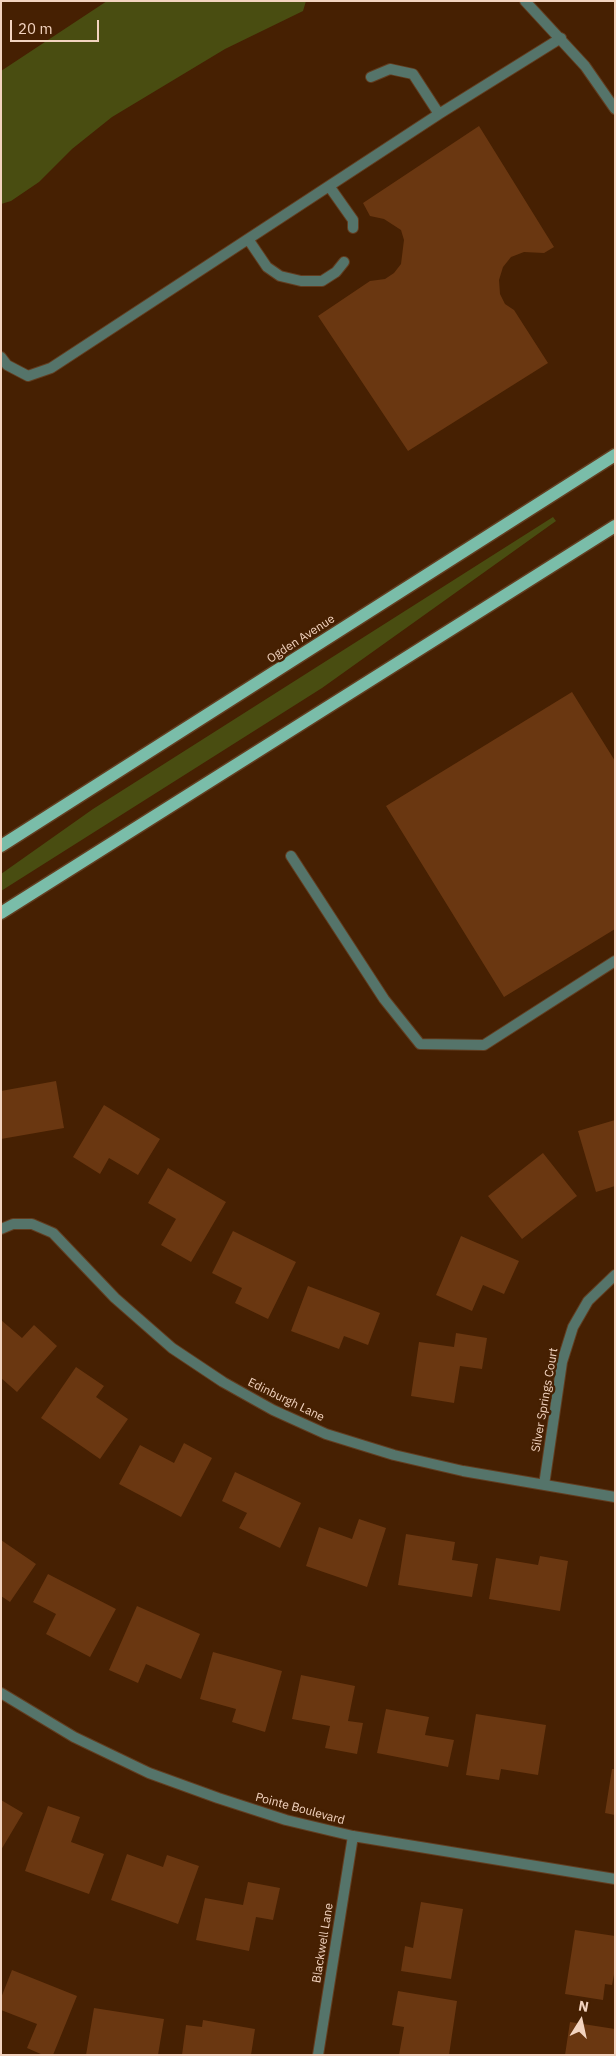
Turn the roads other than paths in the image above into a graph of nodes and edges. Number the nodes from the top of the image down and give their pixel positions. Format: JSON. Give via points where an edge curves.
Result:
{"nodes":[{"id":1,"x":525,"y":1,"type":"edge"},
{"id":2,"x":560,"y":38,"type":"junction"},
{"id":3,"x":371,"y":77,"type":"dead end"},
{"id":4,"x":613,"y":103,"type":"edge"},
{"id":5,"x":439,"y":114,"type":"junction"},
{"id":6,"x":329,"y":186,"type":"junction"},
{"id":7,"x":352,"y":228,"type":"dead end"},
{"id":8,"x":248,"y":239,"type":"junction"},
{"id":9,"x":344,"y":262,"type":"dead end"},
{"id":10,"x":1,"y":357,"type":"edge"},
{"id":11,"x":615,"y":455,"type":"edge"},
{"id":12,"x":615,"y":526,"type":"edge"},
{"id":13,"x":1,"y":846,"type":"edge"},
{"id":14,"x":291,"y":856,"type":"dead end"},
{"id":15,"x":1,"y":913,"type":"edge"},
{"id":16,"x":615,"y":962,"type":"edge"},
{"id":17,"x":1,"y":1229,"type":"edge"},
{"id":18,"x":615,"y":1275,"type":"edge"},
{"id":19,"x":544,"y":1485,"type":"junction"},
{"id":20,"x":615,"y":1497,"type":"edge"},
{"id":21,"x":1,"y":1693,"type":"edge"},
{"id":22,"x":353,"y":1836,"type":"junction"},
{"id":23,"x":615,"y":1879,"type":"edge"},
{"id":24,"x":318,"y":2055,"type":"edge"}],
"edges":[{"from":1,"to":2,"type":"street"},
{"from":2,"to":4,"type":"street"},
{"from":2,"to":5,"type":"street"},
{"from":3,"to":5,"type":"street","via":[[390,69],[413,74]]},
{"from":5,"to":6,"type":"street"},
{"from":6,"to":7,"type":"street","via":[[353,220]]},
{"from":6,"to":8,"type":"street"},
{"from":8,"to":9,"type":"street","via":[[267,267],[280,276],[322,281]]},
{"from":8,"to":10,"type":"street","via":[[51,368],[28,376],[7,365]]},
{"from":11,"to":13,"type":"main road","name":"Ogden Avenue"},
{"from":12,"to":15,"type":"main road"},
{"from":14,"to":16,"type":"street","via":[[384,999],[420,1044],[484,1045]]},
{"from":17,"to":19,"type":"street","name":"Edinburgh Lane","via":[[13,1224],[32,1224],[53,1232],[115,1298],[172,1348],[273,1410],[326,1434],[394,1455]]},
{"from":18,"to":19,"type":"street","name":"Silver Springs Court","via":[[588,1301],[573,1327],[562,1362]]},
{"from":19,"to":20,"type":"street","name":"Edinburgh Lane"},
{"from":21,"to":22,"type":"street","name":"Pointe Boulevard","via":[[74,1737],[149,1773],[286,1820]]},
{"from":22,"to":23,"type":"street","name":"Pointe Boulevard"},
{"from":22,"to":24,"type":"street","name":"Blackwell Lane"}]}
